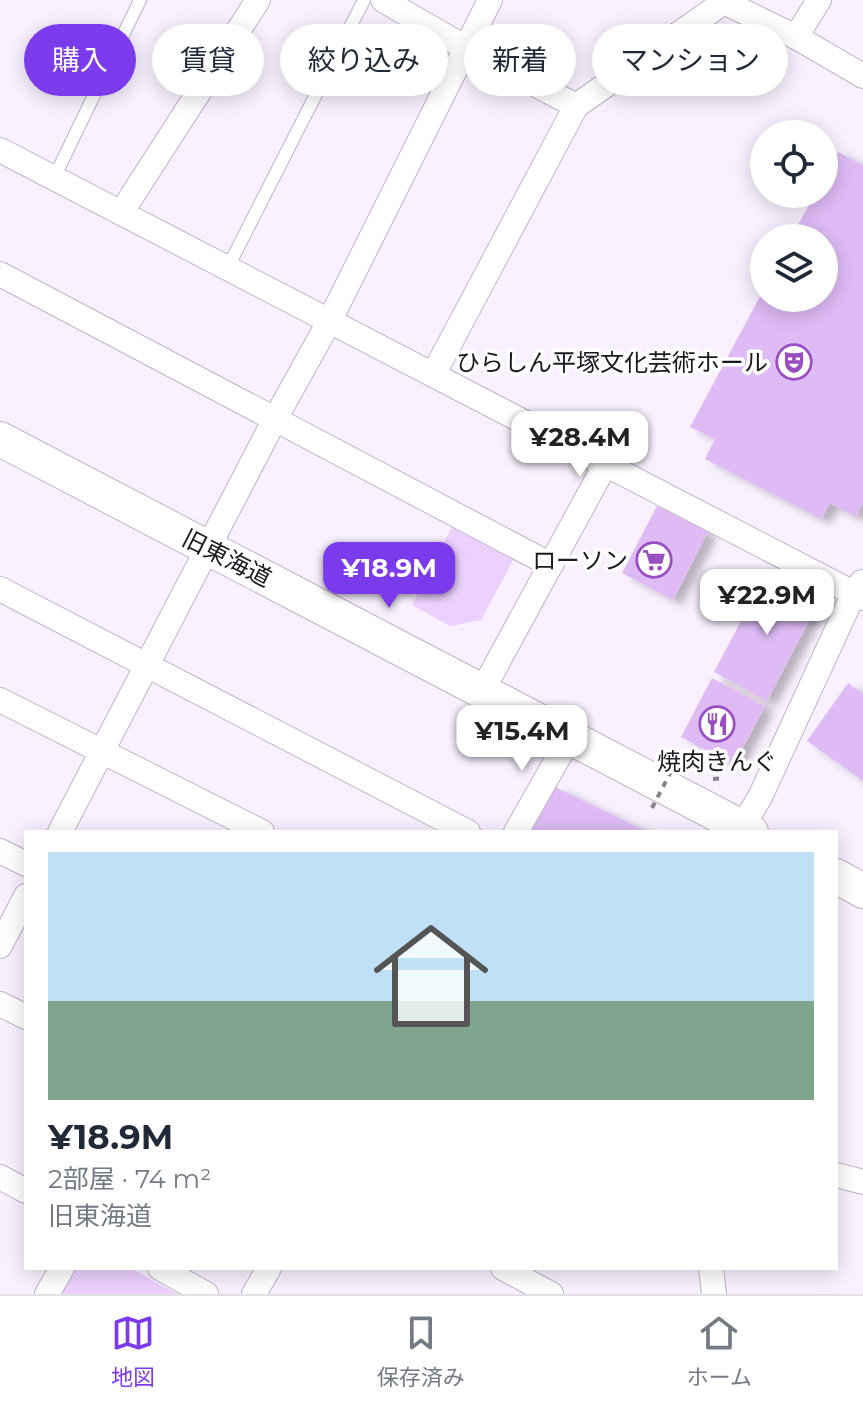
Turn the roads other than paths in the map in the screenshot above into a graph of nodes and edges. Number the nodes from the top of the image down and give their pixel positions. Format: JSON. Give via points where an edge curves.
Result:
{"nodes":[{"id":1,"x":140,"y":0,"type":"edge"},
{"id":2,"x":258,"y":0,"type":"edge"},
{"id":3,"x":364,"y":0,"type":"edge"},
{"id":4,"x":383,"y":0,"type":"edge"},
{"id":5,"x":490,"y":0,"type":"edge"},
{"id":6,"x":819,"y":0,"type":"edge"},
{"id":7,"x":723,"y":1,"type":"edge"},
{"id":8,"x":478,"y":24,"type":"edge"},
{"id":9,"x":796,"y":37,"type":"junction"},
{"id":10,"x":464,"y":47,"type":"edge"},
{"id":11,"x":464,"y":52,"type":"edge"},
{"id":12,"x":863,"y":76,"type":"edge"},
{"id":13,"x":557,"y":96,"type":"edge"},
{"id":14,"x":576,"y":106,"type":"junction"},
{"id":15,"x":0,"y":150,"type":"edge"},
{"id":16,"x":54,"y":178,"type":"junction"},
{"id":17,"x":121,"y":213,"type":"junction"},
{"id":18,"x":227,"y":269,"type":"junction"},
{"id":19,"x":0,"y":274,"type":"edge"},
{"id":20,"x":329,"y":322,"type":"junction"},
{"id":21,"x":433,"y":375,"type":"junction"},
{"id":22,"x":275,"y":419,"type":"junction"},
{"id":23,"x":0,"y":439,"type":"edge"},
{"id":24,"x":605,"y":465,"type":"junction"},
{"id":25,"x":209,"y":548,"type":"junction"},
{"id":26,"x":551,"y":565,"type":"junction"},
{"id":27,"x":0,"y":589,"type":"edge"},
{"id":28,"x":860,"y":590,"type":"edge"},
{"id":29,"x":148,"y":664,"type":"junction"},
{"id":30,"x":482,"y":691,"type":"junction"},
{"id":31,"x":0,"y":700,"type":"edge"},
{"id":32,"x":570,"y":737,"type":"junction"},
{"id":33,"x":102,"y":751,"type":"junction"},
{"id":34,"x":61,"y":830,"type":"edge"},
{"id":35,"x":258,"y":830,"type":"edge"},
{"id":36,"x":464,"y":830,"type":"edge"},
{"id":37,"x":517,"y":830,"type":"edge"},
{"id":38,"x":745,"y":830,"type":"edge"},
{"id":39,"x":0,"y":851,"type":"edge"},
{"id":40,"x":24,"y":863,"type":"edge"},
{"id":41,"x":838,"y":877,"type":"edge"},
{"id":42,"x":863,"y":891,"type":"edge"},
{"id":43,"x":24,"y":900,"type":"edge"},
{"id":44,"x":0,"y":946,"type":"edge"},
{"id":45,"x":0,"y":1004,"type":"edge"},
{"id":46,"x":24,"y":1016,"type":"edge"},
{"id":47,"x":838,"y":1176,"type":"edge"},
{"id":48,"x":0,"y":1177,"type":"edge"},
{"id":49,"x":863,"y":1182,"type":"edge"},
{"id":50,"x":24,"y":1189,"type":"edge"},
{"id":51,"x":61,"y":1270,"type":"edge"},
{"id":52,"x":164,"y":1270,"type":"edge"},
{"id":53,"x":268,"y":1270,"type":"edge"},
{"id":54,"x":507,"y":1270,"type":"edge"},
{"id":55,"x":711,"y":1270,"type":"edge"},
{"id":56,"x":47,"y":1294,"type":"edge"},
{"id":57,"x":206,"y":1294,"type":"edge"},
{"id":58,"x":254,"y":1294,"type":"edge"},
{"id":59,"x":551,"y":1294,"type":"edge"},
{"id":60,"x":714,"y":1294,"type":"edge"}],
"edges":[{"from":1,"to":16,"type":"lane"},
{"from":2,"to":17,"type":"street"},
{"from":3,"to":18,"type":"lane"},
{"from":4,"to":10,"type":"street"},
{"from":5,"to":8,"type":"street"},
{"from":6,"to":9,"type":"street"},
{"from":7,"to":9,"type":"street"},
{"from":7,"to":14,"type":"street"},
{"from":9,"to":12,"type":"street"},
{"from":11,"to":20,"type":"street"},
{"from":13,"to":14,"type":"street"},
{"from":14,"to":21,"type":"street"},
{"from":15,"to":16,"type":"street"},
{"from":16,"to":17,"type":"street"},
{"from":17,"to":18,"type":"street"},
{"from":18,"to":20,"type":"street"},
{"from":19,"to":22,"type":"street"},
{"from":20,"to":21,"type":"street"},
{"from":20,"to":22,"type":"street"},
{"from":21,"to":24,"type":"street"},
{"from":22,"to":25,"type":"street"},
{"from":22,"to":26,"type":"street"},
{"from":23,"to":25,"type":"street","name":"旧東海道"},
{"from":24,"to":26,"type":"street"},
{"from":24,"to":28,"type":"street"},
{"from":25,"to":29,"type":"street"},
{"from":25,"to":30,"type":"street","name":"旧東海道"},
{"from":26,"to":30,"type":"street"},
{"from":27,"to":29,"type":"street"},
{"from":28,"to":38,"type":"street"},
{"from":29,"to":33,"type":"street"},
{"from":29,"to":36,"type":"street"},
{"from":30,"to":32,"type":"street","name":"旧東海道"},
{"from":31,"to":33,"type":"street"},
{"from":32,"to":37,"type":"street"},
{"from":32,"to":38,"type":"street","name":"旧東海道"},
{"from":33,"to":34,"type":"street"},
{"from":33,"to":35,"type":"street"},
{"from":39,"to":40,"type":"street"},
{"from":41,"to":42,"type":"street"},
{"from":43,"to":44,"type":"street"},
{"from":45,"to":46,"type":"street"},
{"from":47,"to":49,"type":"street"},
{"from":48,"to":50,"type":"street"},
{"from":51,"to":56,"type":"street"},
{"from":52,"to":57,"type":"street"},
{"from":53,"to":58,"type":"street"},
{"from":54,"to":59,"type":"street"},
{"from":55,"to":60,"type":"street"}]}
